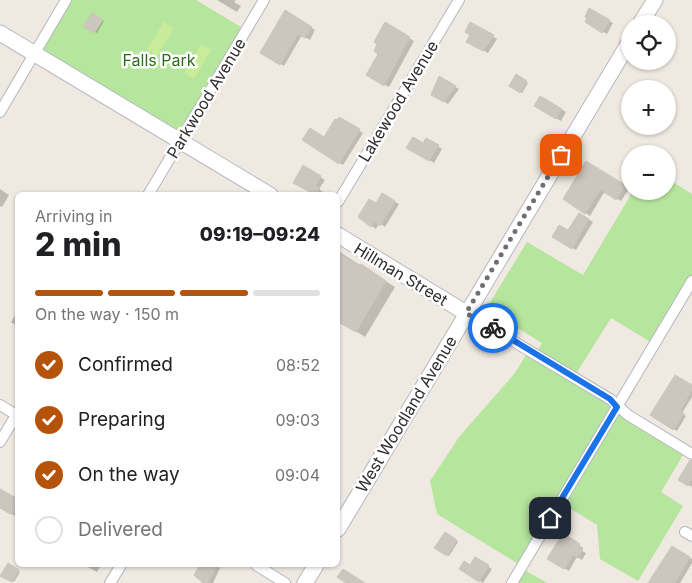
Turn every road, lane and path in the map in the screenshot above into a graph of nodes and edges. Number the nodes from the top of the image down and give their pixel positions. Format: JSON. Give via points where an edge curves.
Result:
{"nodes":[{"id":1,"x":66,"y":0,"type":"edge"},
{"id":2,"x":264,"y":0,"type":"edge"},
{"id":3,"x":459,"y":0,"type":"edge"},
{"id":4,"x":655,"y":0,"type":"edge"},
{"id":5,"x":646,"y":15,"type":"edge"},
{"id":6,"x":0,"y":33,"type":"edge"},
{"id":7,"x":34,"y":54,"type":"junction"},
{"id":8,"x":621,"y":56,"type":"edge"},
{"id":9,"x":0,"y":112,"type":"edge"},
{"id":10,"x":180,"y":141,"type":"junction"},
{"id":11,"x":150,"y":192,"type":"edge"},
{"id":12,"x":265,"y":192,"type":"edge"},
{"id":13,"x":340,"y":199,"type":"edge"},
{"id":14,"x":340,"y":236,"type":"edge"},
{"id":15,"x":691,"y":287,"type":"edge"},
{"id":16,"x":466,"y":313,"type":"junction"},
{"id":17,"x":0,"y":405,"type":"edge"},
{"id":18,"x":617,"y":407,"type":"junction"},
{"id":19,"x":15,"y":413,"type":"edge"},
{"id":20,"x":15,"y":417,"type":"edge"},
{"id":21,"x":0,"y":442,"type":"edge"},
{"id":22,"x":692,"y":454,"type":"edge"},
{"id":23,"x":340,"y":526,"type":"edge"},
{"id":24,"x":120,"y":567,"type":"edge"},
{"id":25,"x":259,"y":567,"type":"edge"},
{"id":26,"x":315,"y":567,"type":"edge"},
{"id":27,"x":110,"y":583,"type":"edge"},
{"id":28,"x":285,"y":583,"type":"edge"},
{"id":29,"x":305,"y":583,"type":"edge"},
{"id":30,"x":512,"y":583,"type":"edge"}],
"edges":[{"from":1,"to":7,"type":"street"},
{"from":2,"to":10,"type":"street","name":"Parkwood Avenue"},
{"from":3,"to":13,"type":"street","name":"Lakewood Avenue"},
{"from":4,"to":5,"type":"street"},
{"from":6,"to":7,"type":"street"},
{"from":7,"to":9,"type":"street"},
{"from":7,"to":10,"type":"street"},
{"from":8,"to":16,"type":"street","name":"West Woodland Avenue"},
{"from":10,"to":11,"type":"street","name":"Parkwood Avenue"},
{"from":10,"to":12,"type":"street"},
{"from":14,"to":16,"type":"street","name":"Hillman Street"},
{"from":15,"to":18,"type":"street"},
{"from":16,"to":18,"type":"street","name":"Hillman Street","via":[[610,399]]},
{"from":16,"to":23,"type":"street","name":"West Woodland Avenue"},
{"from":17,"to":19,"type":"street"},
{"from":18,"to":22,"type":"street","name":"Hillman Street"},
{"from":18,"to":30,"type":"street"},
{"from":20,"to":21,"type":"street"},
{"from":24,"to":27,"type":"street"},
{"from":25,"to":28,"type":"street"},
{"from":26,"to":29,"type":"street"}]}
